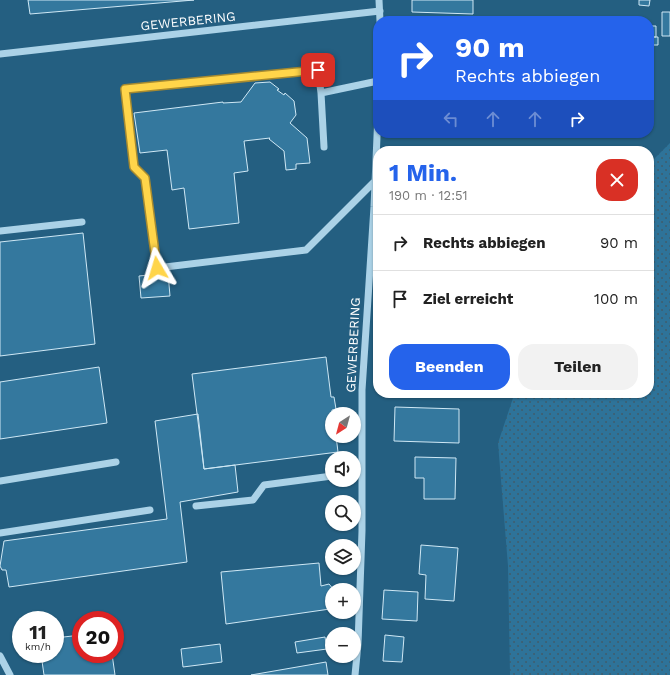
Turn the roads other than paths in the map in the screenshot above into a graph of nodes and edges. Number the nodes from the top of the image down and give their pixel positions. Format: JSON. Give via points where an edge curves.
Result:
{"nodes":[{"id":1,"x":379,"y":0,"type":"edge"},
{"id":2,"x":380,"y":11,"type":"junction"},
{"id":3,"x":380,"y":16,"type":"edge"},
{"id":4,"x":0,"y":54,"type":"edge"},
{"id":5,"x":373,"y":82,"type":"edge"},
{"id":6,"x":321,"y":94,"type":"junction"},
{"id":7,"x":324,"y":147,"type":"dead end"},
{"id":8,"x":373,"y":183,"type":"edge"},
{"id":9,"x":373,"y":213,"type":"edge"},
{"id":10,"x":82,"y":222,"type":"dead end"},
{"id":11,"x":0,"y":231,"type":"edge"},
{"id":12,"x":116,"y":462,"type":"dead end"},
{"id":13,"x":362,"y":473,"type":"joint"},
{"id":14,"x":325,"y":477,"type":"edge"},
{"id":15,"x":0,"y":481,"type":"edge"},
{"id":16,"x":196,"y":506,"type":"dead end"},
{"id":17,"x":150,"y":510,"type":"dead end"},
{"id":18,"x":0,"y":533,"type":"edge"},
{"id":19,"x":0,"y":656,"type":"edge"},
{"id":20,"x":10,"y":675,"type":"edge"},
{"id":21,"x":355,"y":675,"type":"edge"}],
"edges":[{"from":1,"to":2,"type":"street"},
{"from":2,"to":3,"type":"street"},
{"from":2,"to":4,"type":"street","name":"GEWERBERING"},
{"from":5,"to":6,"type":"street"},
{"from":6,"to":7,"type":"street"},
{"from":6,"to":8,"type":"street","via":[[318,70],[125,89],[134,167],[145,178],[157,268],[306,250]]},
{"from":9,"to":13,"type":"street","name":"GEWERBERING","via":[[362,390]]},
{"from":10,"to":11,"type":"street"},
{"from":12,"to":15,"type":"street"},
{"from":13,"to":21,"type":"street","name":"GEWERBERING","via":[[361,576]]},
{"from":14,"to":16,"type":"street","via":[[264,485],[253,500]]},
{"from":17,"to":18,"type":"street"},
{"from":19,"to":20,"type":"street"}]}
